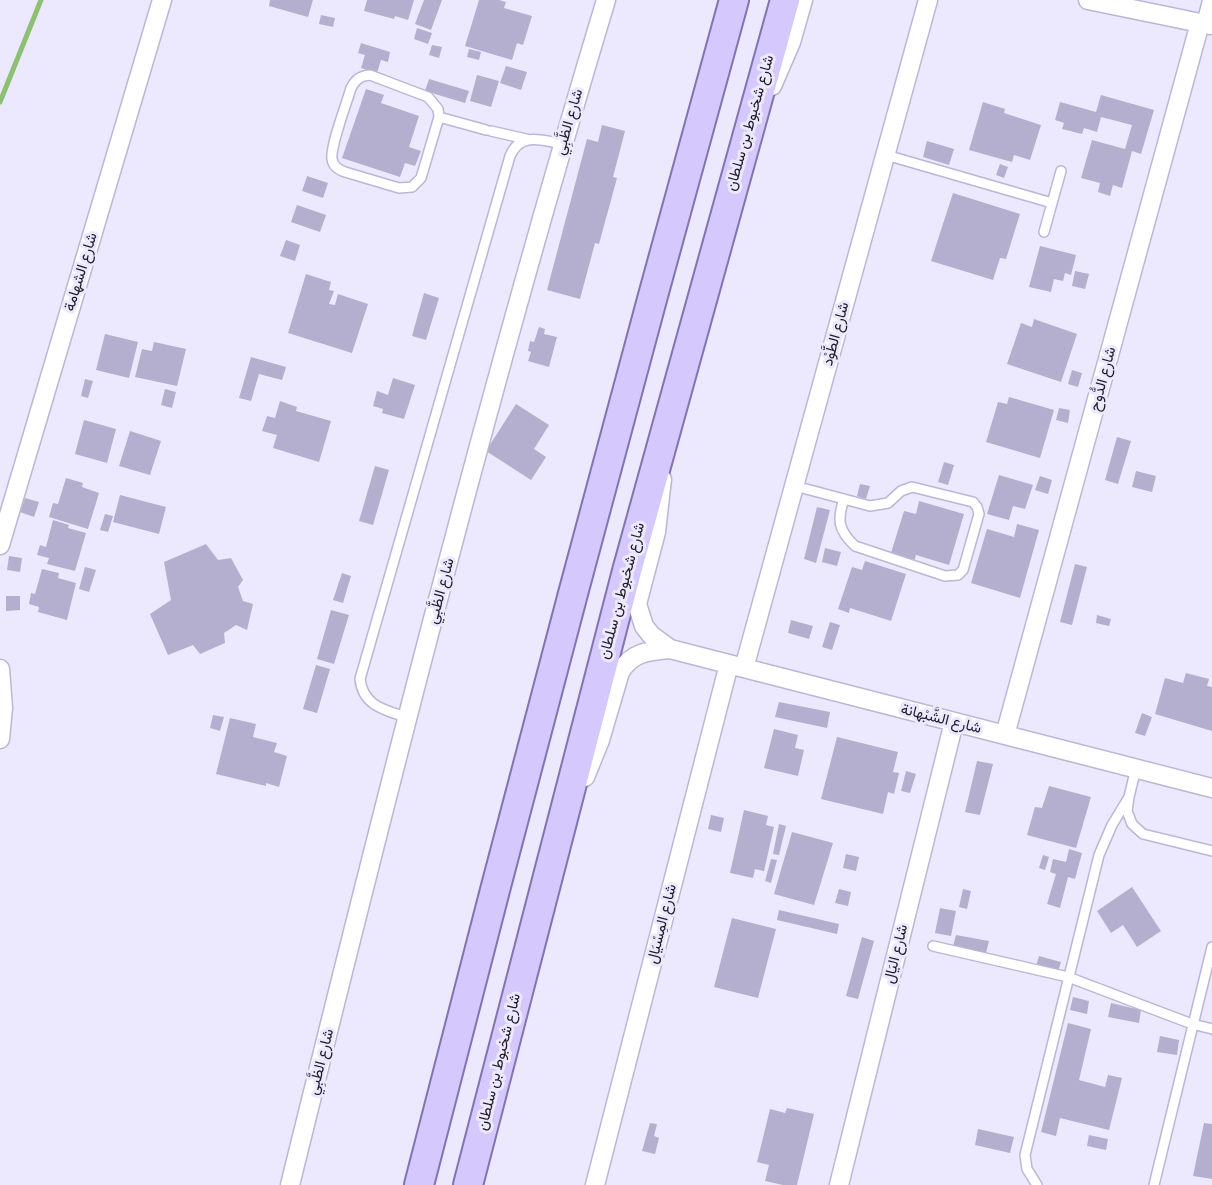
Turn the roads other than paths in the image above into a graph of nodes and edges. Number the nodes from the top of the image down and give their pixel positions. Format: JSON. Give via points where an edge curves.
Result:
{"nodes":[{"id":1,"x":162,"y":0,"type":"edge"},
{"id":2,"x":606,"y":0,"type":"edge"},
{"id":3,"x":734,"y":0,"type":"edge"},
{"id":4,"x":785,"y":0,"type":"edge"},
{"id":5,"x":803,"y":0,"type":"edge"},
{"id":6,"x":928,"y":0,"type":"edge"},
{"id":7,"x":1088,"y":0,"type":"edge"},
{"id":8,"x":1212,"y":1,"type":"edge"},
{"id":9,"x":1206,"y":24,"type":"edge"},
{"id":10,"x":439,"y":117,"type":"junction"},
{"id":11,"x":752,"y":118,"type":"junction"},
{"id":12,"x":526,"y":139,"type":"junction"},
{"id":13,"x":562,"y":144,"type":"junction"},
{"id":14,"x":886,"y":155,"type":"junction"},
{"id":15,"x":1061,"y":171,"type":"dead end"},
{"id":16,"x":1052,"y":203,"type":"junction"},
{"id":17,"x":1044,"y":232,"type":"dead end"},
{"id":18,"x":661,"y":445,"type":"junction"},
{"id":19,"x":795,"y":486,"type":"junction"},
{"id":20,"x":844,"y":499,"type":"junction"},
{"id":21,"x":0,"y":545,"type":"edge"},
{"id":22,"x":670,"y":649,"type":"junction"},
{"id":23,"x":736,"y":666,"type":"junction"},
{"id":24,"x":0,"y":669,"type":"edge"},
{"id":25,"x":406,"y":717,"type":"junction"},
{"id":26,"x":954,"y":722,"type":"junction"},
{"id":27,"x":1005,"y":735,"type":"junction"},
{"id":28,"x":0,"y":739,"type":"edge"},
{"id":29,"x":1136,"y":768,"type":"junction"},
{"id":30,"x":1212,"y":788,"type":"edge"},
{"id":31,"x":1129,"y":797,"type":"junction"},
{"id":32,"x":562,"y":817,"type":"junction"},
{"id":33,"x":1212,"y":851,"type":"edge"},
{"id":34,"x":933,"y":946,"type":"dead end"},
{"id":35,"x":1212,"y":947,"type":"edge"},
{"id":36,"x":1068,"y":977,"type":"junction"},
{"id":37,"x":1192,"y":1024,"type":"junction"},
{"id":38,"x":1212,"y":1029,"type":"edge"},
{"id":39,"x":290,"y":1185,"type":"edge"},
{"id":40,"x":419,"y":1185,"type":"edge"},
{"id":41,"x":468,"y":1185,"type":"edge"},
{"id":42,"x":595,"y":1185,"type":"edge"},
{"id":43,"x":839,"y":1185,"type":"edge"},
{"id":44,"x":1037,"y":1185,"type":"edge"},
{"id":45,"x":1154,"y":1185,"type":"edge"}],
"edges":[{"from":1,"to":21,"type":"street","name":"شارع الشهامة"},
{"from":2,"to":13,"type":"street","name":"شارع الظَّبِي"},
{"from":3,"to":40,"type":"main road","via":[[632,369]]},
{"from":4,"to":11,"type":"main road","name":"شارع شخبوط بن سلطان"},
{"from":5,"to":11,"type":"street","via":[[783,61]]},
{"from":6,"to":14,"type":"street","name":"شارع الطَّوْد"},
{"from":7,"to":9,"type":"street"},
{"from":8,"to":9,"type":"street","name":"شارع الدُّوح"},
{"from":9,"to":27,"type":"street","name":"شارع الدُّوح"},
{"from":10,"to":10,"type":"lane","via":[[428,97],[369,75],[362,76],[351,88],[332,152],[334,165],[339,170],[399,188],[412,187],[421,177]]},
{"from":10,"to":12,"type":"lane"},
{"from":11,"to":18,"type":"main road","name":"شارع شخبوط بن سلطان"},
{"from":12,"to":13,"type":"lane"},
{"from":12,"to":25,"type":"lane","via":[[516,145],[510,156],[360,679],[363,693],[371,703]]},
{"from":13,"to":25,"type":"street","name":"شارع الظَّبِي"},
{"from":14,"to":16,"type":"lane"},
{"from":14,"to":19,"type":"street","name":"شارع الطَّوْد"},
{"from":15,"to":16,"type":"lane"},
{"from":16,"to":17,"type":"lane"},
{"from":18,"to":22,"type":"street","name":"شارع الشَّبْهانة","via":[[660,511],[637,604],[651,635]]},
{"from":18,"to":32,"type":"main road","name":"شارع شخبوط بن سلطان"},
{"from":19,"to":20,"type":"lane"},
{"from":19,"to":23,"type":"street","name":"شارع الطَّوْد"},
{"from":20,"to":20,"type":"lane","via":[[883,505],[906,488],[918,487],[973,502],[979,514],[963,570],[958,575],[945,576],[855,546],[840,526]]},
{"from":22,"to":23,"type":"street","name":"شارع الشَّبْهانة"},
{"from":22,"to":32,"type":"street","name":"شارع الشَّبْهانة","via":[[643,652],[625,663],[592,760]]},
{"from":23,"to":26,"type":"street","name":"شارع الشَّبْهانة"},
{"from":23,"to":42,"type":"street","name":"شارع المِسْيَال"},
{"from":24,"to":28,"type":"street"},
{"from":25,"to":39,"type":"street","name":"شارع الظَّبِي"},
{"from":26,"to":27,"type":"street","name":"شارع الشَّبْهانة"},
{"from":26,"to":43,"type":"street","name":"شارع اليَال"},
{"from":27,"to":29,"type":"street","name":"شارع الشَّبْهانة"},
{"from":29,"to":30,"type":"street","name":"شارع الشَّبْهانة"},
{"from":29,"to":31,"type":"lane"},
{"from":31,"to":33,"type":"lane","via":[[1127,811],[1132,824],[1143,834]]},
{"from":31,"to":36,"type":"lane","via":[[1099,855]]},
{"from":32,"to":41,"type":"main road","name":"شارع شخبوط بن سلطان"},
{"from":34,"to":36,"type":"lane"},
{"from":35,"to":37,"type":"lane"},
{"from":36,"to":37,"type":"lane"},
{"from":36,"to":44,"type":"lane","via":[[1025,1155],[1027,1169]]},
{"from":37,"to":38,"type":"lane"},
{"from":37,"to":45,"type":"lane"}]}
